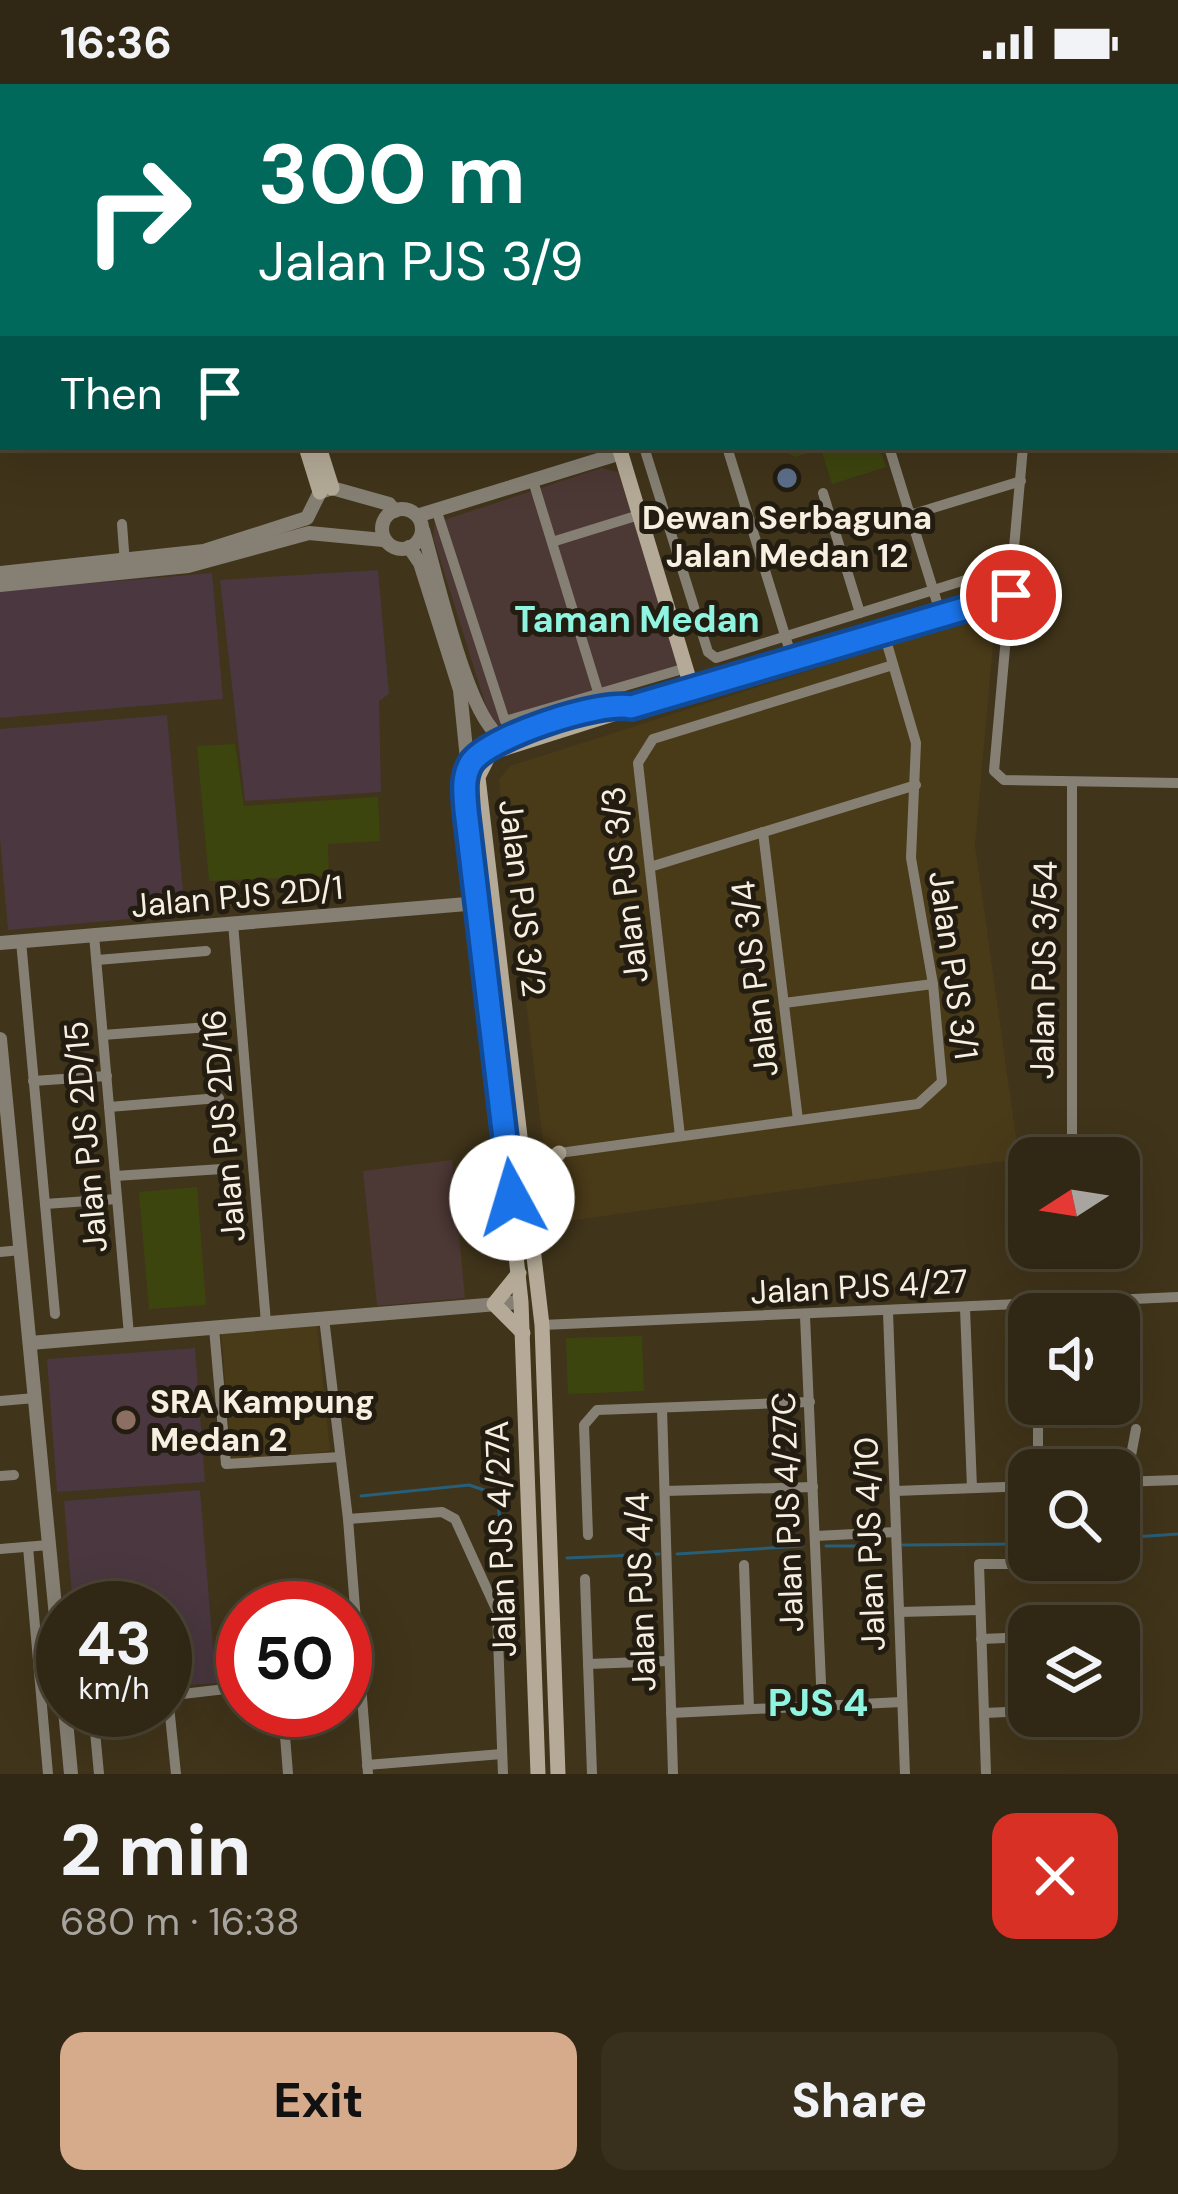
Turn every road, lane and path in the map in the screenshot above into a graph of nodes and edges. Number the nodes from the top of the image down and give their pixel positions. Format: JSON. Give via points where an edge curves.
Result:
{"nodes":[{"id":1,"x":307,"y":450,"type":"edge"},
{"id":2,"x":319,"y":450,"type":"edge"},
{"id":3,"x":620,"y":450,"type":"edge"},
{"id":4,"x":645,"y":450,"type":"edge"},
{"id":5,"x":728,"y":450,"type":"edge"},
{"id":6,"x":890,"y":450,"type":"edge"},
{"id":7,"x":1023,"y":450,"type":"edge"},
{"id":8,"x":533,"y":481,"type":"junction"},
{"id":9,"x":1021,"y":481,"type":"junction"},
{"id":10,"x":326,"y":490,"type":"junction"},
{"id":11,"x":823,"y":493,"type":"dead end"},
{"id":12,"x":395,"y":511,"type":"junction"},
{"id":13,"x":436,"y":512,"type":"junction"},
{"id":14,"x":639,"y":514,"type":"junction"},
{"id":15,"x":910,"y":514,"type":"junction"},
{"id":16,"x":422,"y":522,"type":"junction"},
{"id":17,"x":122,"y":524,"type":"dead end"},
{"id":18,"x":383,"y":540,"type":"junction"},
{"id":19,"x":552,"y":542,"type":"junction"},
{"id":20,"x":409,"y":547,"type":"junction"},
{"id":21,"x":125,"y":566,"type":"junction"},
{"id":22,"x":0,"y":573,"type":"edge"},
{"id":23,"x":988,"y":573,"type":"dead end"},
{"id":24,"x":0,"y":585,"type":"edge"},
{"id":25,"x":934,"y":590,"type":"junction"},
{"id":26,"x":1011,"y":595,"type":"junction"},
{"id":27,"x":940,"y":612,"type":"junction"},
{"id":28,"x":860,"y":613,"type":"junction"},
{"id":29,"x":883,"y":630,"type":"junction"},
{"id":30,"x":785,"y":636,"type":"junction"},
{"id":31,"x":792,"y":658,"type":"junction"},
{"id":32,"x":893,"y":665,"type":"junction"},
{"id":33,"x":686,"y":668,"type":"junction"},
{"id":34,"x":692,"y":689,"type":"junction"},
{"id":35,"x":601,"y":701,"type":"junction"},
{"id":36,"x":631,"y":707,"type":"junction"},
{"id":37,"x":486,"y":755,"type":"junction"},
{"id":38,"x":1072,"y":782,"type":"junction"},
{"id":39,"x":1178,"y":783,"type":"edge"},
{"id":40,"x":916,"y":785,"type":"junction"},
{"id":41,"x":764,"y":832,"type":"junction"},
{"id":42,"x":650,"y":867,"type":"junction"},
{"id":43,"x":478,"y":903,"type":"junction"},
{"id":44,"x":233,"y":923,"type":"junction"},
{"id":45,"x":94,"y":935,"type":"junction"},
{"id":46,"x":21,"y":941,"type":"junction"},
{"id":47,"x":0,"y":943,"type":"edge"},
{"id":48,"x":206,"y":951,"type":"dead end"},
{"id":49,"x":97,"y":960,"type":"junction"},
{"id":50,"x":934,"y":984,"type":"junction"},
{"id":51,"x":784,"y":1003,"type":"junction"},
{"id":52,"x":209,"y":1027,"type":"dead end"},
{"id":53,"x":103,"y":1035,"type":"junction"},
{"id":54,"x":0,"y":1039,"type":"edge"},
{"id":55,"x":1,"y":1053,"type":"edge"},
{"id":56,"x":106,"y":1076,"type":"junction"},
{"id":57,"x":33,"y":1081,"type":"junction"},
{"id":58,"x":219,"y":1098,"type":"dead end"},
{"id":59,"x":109,"y":1107,"type":"junction"},
{"id":60,"x":798,"y":1120,"type":"junction"},
{"id":61,"x":4,"y":1126,"type":"edge"},
{"id":62,"x":680,"y":1136,"type":"junction"},
{"id":63,"x":1072,"y":1137,"type":"edge"},
{"id":64,"x":559,"y":1153,"type":"junction"},
{"id":65,"x":516,"y":1159,"type":"junction"},
{"id":66,"x":223,"y":1169,"type":"dead end"},
{"id":67,"x":115,"y":1176,"type":"junction"},
{"id":68,"x":527,"y":1184,"type":"junction"},
{"id":69,"x":117,"y":1199,"type":"junction"},
{"id":70,"x":45,"y":1204,"type":"junction"},
{"id":71,"x":21,"y":1250,"type":"junction"},
{"id":72,"x":0,"y":1252,"type":"edge"},
{"id":73,"x":519,"y":1273,"type":"junction"},
{"id":74,"x":1178,"y":1297,"type":"edge"},
{"id":75,"x":1140,"y":1300,"type":"edge"},
{"id":76,"x":521,"y":1302,"type":"junction"},
{"id":77,"x":494,"y":1304,"type":"junction"},
{"id":78,"x":965,"y":1308,"type":"junction"},
{"id":79,"x":1008,"y":1309,"type":"edge"},
{"id":80,"x":888,"y":1312,"type":"junction"},
{"id":81,"x":55,"y":1314,"type":"dead end"},
{"id":82,"x":806,"y":1316,"type":"junction"},
{"id":83,"x":324,"y":1318,"type":"junction"},
{"id":84,"x":266,"y":1323,"type":"junction"},
{"id":85,"x":542,"y":1325,"type":"junction"},
{"id":86,"x":214,"y":1328,"type":"junction"},
{"id":87,"x":523,"y":1333,"type":"junction"},
{"id":88,"x":129,"y":1335,"type":"junction"},
{"id":89,"x":30,"y":1343,"type":"junction"},
{"id":90,"x":35,"y":1398,"type":"junction"},
{"id":91,"x":0,"y":1401,"type":"edge"},
{"id":92,"x":809,"y":1402,"type":"junction"},
{"id":93,"x":662,"y":1408,"type":"junction"},
{"id":94,"x":1136,"y":1429,"type":"dead end"},
{"id":95,"x":1131,"y":1449,"type":"edge"},
{"id":96,"x":340,"y":1457,"type":"junction"},
{"id":97,"x":14,"y":1475,"type":"dead end"},
{"id":98,"x":0,"y":1476,"type":"edge"},
{"id":99,"x":1178,"y":1480,"type":"edge"},
{"id":100,"x":1140,"y":1481,"type":"edge"},
{"id":101,"x":813,"y":1487,"type":"junction"},
{"id":102,"x":1008,"y":1487,"type":"edge"},
{"id":103,"x":972,"y":1488,"type":"junction"},
{"id":104,"x":665,"y":1491,"type":"junction"},
{"id":105,"x":895,"y":1491,"type":"junction"},
{"id":106,"x":348,"y":1519,"type":"junction"},
{"id":107,"x":896,"y":1532,"type":"junction"},
{"id":108,"x":588,"y":1535,"type":"dead end"},
{"id":109,"x":815,"y":1536,"type":"junction"},
{"id":110,"x":50,"y":1545,"type":"junction"},
{"id":111,"x":28,"y":1547,"type":"junction"},
{"id":112,"x":0,"y":1550,"type":"edge"},
{"id":113,"x":1008,"y":1564,"type":"edge"},
{"id":114,"x":744,"y":1565,"type":"dead end"},
{"id":115,"x":585,"y":1579,"type":"dead end"},
{"id":116,"x":53,"y":1581,"type":"edge"},
{"id":117,"x":353,"y":1581,"type":"edge"},
{"id":118,"x":552,"y":1608,"type":"junction"},
{"id":119,"x":533,"y":1609,"type":"junction"},
{"id":120,"x":980,"y":1610,"type":"junction"},
{"id":121,"x":899,"y":1612,"type":"junction"},
{"id":122,"x":1008,"y":1638,"type":"edge"},
{"id":123,"x":981,"y":1639,"type":"junction"},
{"id":124,"x":554,"y":1657,"type":"junction"},
{"id":125,"x":535,"y":1659,"type":"junction"},
{"id":126,"x":669,"y":1661,"type":"junction"},
{"id":127,"x":588,"y":1664,"type":"junction"},
{"id":128,"x":902,"y":1702,"type":"junction"},
{"id":129,"x":823,"y":1706,"type":"junction"},
{"id":130,"x":749,"y":1709,"type":"junction"},
{"id":131,"x":1008,"y":1712,"type":"edge"},
{"id":132,"x":671,"y":1713,"type":"junction"},
{"id":133,"x":984,"y":1713,"type":"junction"},
{"id":134,"x":68,"y":1737,"type":"edge"},
{"id":135,"x":96,"y":1737,"type":"edge"},
{"id":136,"x":172,"y":1737,"type":"edge"},
{"id":137,"x":285,"y":1737,"type":"edge"},
{"id":138,"x":365,"y":1737,"type":"edge"},
{"id":139,"x":502,"y":1754,"type":"junction"},
{"id":140,"x":367,"y":1770,"type":"edge"},
{"id":141,"x":49,"y":1774,"type":"edge"},
{"id":142,"x":71,"y":1774,"type":"edge"},
{"id":143,"x":99,"y":1774,"type":"edge"},
{"id":144,"x":176,"y":1774,"type":"edge"},
{"id":145,"x":288,"y":1774,"type":"edge"},
{"id":146,"x":502,"y":1774,"type":"edge"},
{"id":147,"x":538,"y":1774,"type":"edge"},
{"id":148,"x":557,"y":1774,"type":"edge"},
{"id":149,"x":592,"y":1774,"type":"edge"},
{"id":150,"x":673,"y":1774,"type":"edge"},
{"id":151,"x":905,"y":1774,"type":"edge"},
{"id":152,"x":986,"y":1774,"type":"edge"}],
"edges":[{"from":1,"to":10,"type":"main road"},
{"from":2,"to":10,"type":"main road"},
{"from":3,"to":8,"type":"street"},
{"from":3,"to":14,"type":"main road"},
{"from":4,"to":30,"type":"street","via":[[710,656]]},
{"from":5,"to":30,"type":"street"},
{"from":6,"to":15,"type":"street"},
{"from":7,"to":9,"type":"street"},
{"from":8,"to":13,"type":"street"},
{"from":8,"to":19,"type":"street"},
{"from":9,"to":15,"type":"street"},
{"from":9,"to":26,"type":"street"},
{"from":10,"to":12,"type":"street"},
{"from":10,"to":21,"type":"street","via":[[294,524]]},
{"from":11,"to":28,"type":"street"},
{"from":12,"to":16,"type":"street"},
{"from":12,"to":18,"type":"street","via":[[380,524]]},
{"from":13,"to":16,"type":"street"},
{"from":13,"to":35,"type":"street","via":[[502,718]]},
{"from":14,"to":19,"type":"street"},
{"from":14,"to":33,"type":"main road"},
{"from":15,"to":25,"type":"street"},
{"from":16,"to":20,"type":"street"},
{"from":16,"to":37,"type":"street","via":[[490,730]]},
{"from":17,"to":21,"type":"street"},
{"from":18,"to":20,"type":"street"},
{"from":18,"to":21,"type":"street","via":[[309,533],[207,563]]},
{"from":19,"to":35,"type":"street"},
{"from":20,"to":37,"type":"street"},
{"from":21,"to":22,"type":"street"},
{"from":21,"to":24,"type":"street"},
{"from":23,"to":25,"type":"street"},
{"from":25,"to":27,"type":"street"},
{"from":25,"to":28,"type":"street"},
{"from":26,"to":27,"type":"street"},
{"from":26,"to":38,"type":"street","via":[[994,771],[1004,780]]},
{"from":27,"to":29,"type":"street"},
{"from":28,"to":30,"type":"street"},
{"from":29,"to":31,"type":"street"},
{"from":29,"to":32,"type":"street","name":"Jalan PJS 3/1"},
{"from":30,"to":31,"type":"street"},
{"from":31,"to":34,"type":"street"},
{"from":32,"to":40,"type":"street","name":"Jalan PJS 3/1","via":[[916,743]]},
{"from":32,"to":42,"type":"street","name":"Jalan PJS 3/3","via":[[652,739],[638,763]]},
{"from":33,"to":34,"type":"main road"},
{"from":33,"to":35,"type":"street"},
{"from":34,"to":36,"type":"main road"},
{"from":35,"to":36,"type":"main road"},
{"from":35,"to":37,"type":"main road"},
{"from":36,"to":37,"type":"main road"},
{"from":37,"to":43,"type":"main road","name":"Jalan PJS 3/2","via":[[466,810]]},
{"from":37,"to":65,"type":"main road","name":"Jalan PJS 3/2","via":[[478,777]]},
{"from":38,"to":39,"type":"street"},
{"from":38,"to":63,"type":"street","name":"Jalan PJS 3/54"},
{"from":40,"to":41,"type":"street"},
{"from":40,"to":50,"type":"street","name":"Jalan PJS 3/1","via":[[911,858]]},
{"from":41,"to":42,"type":"street"},
{"from":41,"to":51,"type":"street","name":"Jalan PJS 3/4"},
{"from":42,"to":62,"type":"street","name":"Jalan PJS 3/3"},
{"from":43,"to":44,"type":"street","name":"Jalan PJS 2D/1"},
{"from":43,"to":65,"type":"main road","name":"Jalan PJS 3/2"},
{"from":44,"to":45,"type":"street","name":"Jalan PJS 2D/1"},
{"from":44,"to":84,"type":"street","name":"Jalan PJS 2D/16"},
{"from":45,"to":46,"type":"street","name":"Jalan PJS 2D/1"},
{"from":45,"to":49,"type":"street","name":"Jalan PJS 2D/15"},
{"from":46,"to":47,"type":"street","name":"Jalan PJS 2D/1"},
{"from":46,"to":57,"type":"street"},
{"from":48,"to":49,"type":"street"},
{"from":49,"to":53,"type":"street","name":"Jalan PJS 2D/15"},
{"from":50,"to":51,"type":"street"},
{"from":50,"to":60,"type":"street","name":"Jalan PJS 3/1","via":[[944,1078],[924,1101]]},
{"from":51,"to":60,"type":"street","name":"Jalan PJS 3/4"},
{"from":52,"to":53,"type":"street"},
{"from":53,"to":56,"type":"street","name":"Jalan PJS 2D/15"},
{"from":54,"to":55,"type":"street"},
{"from":55,"to":61,"type":"street"},
{"from":56,"to":57,"type":"street"},
{"from":56,"to":59,"type":"street","name":"Jalan PJS 2D/15"},
{"from":57,"to":70,"type":"street"},
{"from":58,"to":59,"type":"street"},
{"from":59,"to":67,"type":"street","name":"Jalan PJS 2D/15"},
{"from":60,"to":62,"type":"street","name":"Jalan PJS 3/1"},
{"from":61,"to":71,"type":"street"},
{"from":62,"to":64,"type":"street","name":"Jalan PJS 3/1"},
{"from":64,"to":65,"type":"street","name":"Jalan PJS 3/1"},
{"from":64,"to":68,"type":"main road"},
{"from":65,"to":68,"type":"main road","name":"Jalan PJS 3/2"},
{"from":65,"to":73,"type":"main road","name":"Jalan PJS 3/2"},
{"from":66,"to":67,"type":"street"},
{"from":67,"to":69,"type":"street","name":"Jalan PJS 2D/15"},
{"from":68,"to":85,"type":"main road","name":"Jalan PJS 3/2"},
{"from":69,"to":70,"type":"street"},
{"from":69,"to":88,"type":"street","name":"Jalan PJS 2D/15"},
{"from":70,"to":81,"type":"street"},
{"from":71,"to":72,"type":"street"},
{"from":71,"to":89,"type":"street"},
{"from":73,"to":76,"type":"main road","name":"Jalan PJS 3/2"},
{"from":73,"to":77,"type":"main road"},
{"from":74,"to":75,"type":"street","name":"Jalan PJS 4/27"},
{"from":76,"to":77,"type":"street"},
{"from":76,"to":87,"type":"main road","name":"Jalan PJS 4/27A"},
{"from":77,"to":83,"type":"street"},
{"from":77,"to":87,"type":"main road"},
{"from":78,"to":79,"type":"street","name":"Jalan PJS 4/27"},
{"from":78,"to":80,"type":"street","name":"Jalan PJS 4/27"},
{"from":78,"to":103,"type":"street"},
{"from":80,"to":82,"type":"street","name":"Jalan PJS 4/27"},
{"from":80,"to":105,"type":"street","name":"Jalan PJS 4/10"},
{"from":82,"to":85,"type":"street","name":"Jalan PJS 4/27"},
{"from":82,"to":92,"type":"street","name":"Jalan PJS 4/27C"},
{"from":83,"to":84,"type":"street"},
{"from":83,"to":96,"type":"street"},
{"from":84,"to":86,"type":"street"},
{"from":85,"to":118,"type":"main road","name":"Jalan PJS 4/27A"},
{"from":86,"to":88,"type":"street"},
{"from":86,"to":96,"type":"street","via":[[226,1464]]},
{"from":87,"to":119,"type":"main road","name":"Jalan PJS 4/27A"},
{"from":88,"to":89,"type":"street"},
{"from":89,"to":90,"type":"street"},
{"from":90,"to":91,"type":"street"},
{"from":90,"to":110,"type":"street"},
{"from":92,"to":93,"type":"street"},
{"from":92,"to":101,"type":"street","name":"Jalan PJS 4/27C"},
{"from":93,"to":104,"type":"street","name":"Jalan PJS 4/4"},
{"from":93,"to":108,"type":"street","via":[[589,1415]]},
{"from":94,"to":95,"type":"street"},
{"from":96,"to":106,"type":"street"},
{"from":97,"to":98,"type":"street"},
{"from":99,"to":100,"type":"street"},
{"from":101,"to":104,"type":"street"},
{"from":101,"to":109,"type":"street","name":"Jalan PJS 4/27C"},
{"from":102,"to":103,"type":"street"},
{"from":103,"to":105,"type":"street"},
{"from":104,"to":126,"type":"street","name":"Jalan PJS 4/4"},
{"from":105,"to":107,"type":"street","name":"Jalan PJS 4/10"},
{"from":106,"to":117,"type":"street"},
{"from":106,"to":139,"type":"street","via":[[442,1512],[455,1519],[497,1611]]},
{"from":107,"to":109,"type":"street"},
{"from":107,"to":121,"type":"street","name":"Jalan PJS 4/10"},
{"from":109,"to":129,"type":"street","name":"Jalan PJS 4/27C"},
{"from":110,"to":111,"type":"street"},
{"from":110,"to":116,"type":"street"},
{"from":111,"to":112,"type":"street"},
{"from":111,"to":141,"type":"street"},
{"from":113,"to":120,"type":"street","via":[[979,1564]]},
{"from":114,"to":130,"type":"street"},
{"from":115,"to":127,"type":"street"},
{"from":118,"to":119,"type":"main road","via":[[540,1618]]},
{"from":118,"to":124,"type":"main road","name":"Jalan PJS 4/27A"},
{"from":119,"to":125,"type":"main road","name":"Jalan PJS 4/27A"},
{"from":120,"to":121,"type":"street"},
{"from":120,"to":123,"type":"street"},
{"from":121,"to":128,"type":"street","name":"Jalan PJS 4/10"},
{"from":122,"to":123,"type":"street"},
{"from":123,"to":133,"type":"street"},
{"from":124,"to":125,"type":"main road","via":[[543,1648]]},
{"from":124,"to":148,"type":"main road","name":"Jalan PJS 4/27A"},
{"from":125,"to":147,"type":"main road","name":"Jalan PJS 4/27A"},
{"from":126,"to":127,"type":"street"},
{"from":126,"to":132,"type":"street","name":"Jalan PJS 4/4"},
{"from":127,"to":149,"type":"street"},
{"from":128,"to":129,"type":"street"},
{"from":128,"to":151,"type":"street","name":"Jalan PJS 4/10"},
{"from":129,"to":130,"type":"street"},
{"from":130,"to":132,"type":"street"},
{"from":131,"to":133,"type":"street"},
{"from":132,"to":150,"type":"street","name":"Jalan PJS 4/4"},
{"from":133,"to":152,"type":"street"},
{"from":134,"to":142,"type":"street"},
{"from":135,"to":143,"type":"street"},
{"from":136,"to":144,"type":"street"},
{"from":137,"to":145,"type":"street"},
{"from":138,"to":140,"type":"street"},
{"from":139,"to":140,"type":"street"},
{"from":139,"to":146,"type":"street"}]}
